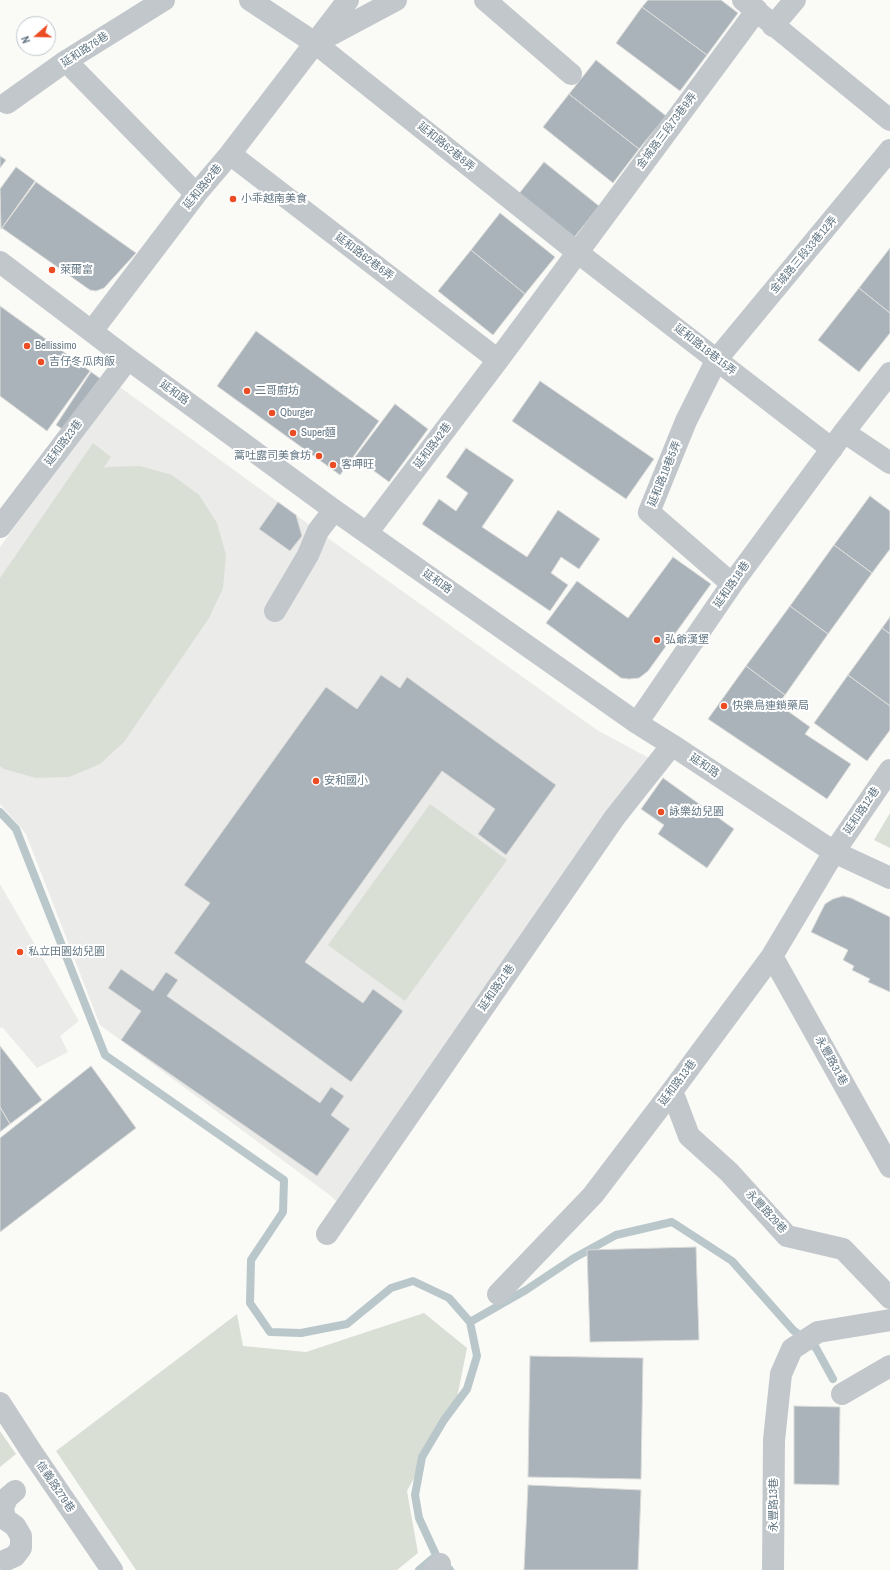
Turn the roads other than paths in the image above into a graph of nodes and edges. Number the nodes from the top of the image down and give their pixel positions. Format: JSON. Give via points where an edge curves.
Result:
{"nodes":[{"id":1,"x":164,"y":0,"type":"edge"},
{"id":2,"x":250,"y":0,"type":"edge"},
{"id":3,"x":348,"y":0,"type":"edge"},
{"id":4,"x":396,"y":0,"type":"edge"},
{"id":5,"x":485,"y":0,"type":"edge"},
{"id":6,"x":795,"y":0,"type":"edge"},
{"id":7,"x":750,"y":5,"type":"edge"},
{"id":8,"x":773,"y":26,"type":"junction"},
{"id":9,"x":315,"y":43,"type":"junction"},
{"id":10,"x":66,"y":62,"type":"junction"},
{"id":11,"x":571,"y":74,"type":"dead end"},
{"id":12,"x":7,"y":103,"type":"dead end"},
{"id":13,"x":890,"y":120,"type":"edge"},
{"id":14,"x":890,"y":150,"type":"edge"},
{"id":15,"x":230,"y":154,"type":"junction"},
{"id":16,"x":196,"y":194,"type":"junction"},
{"id":17,"x":578,"y":252,"type":"junction"},
{"id":18,"x":0,"y":262,"type":"edge"},
{"id":19,"x":92,"y":331,"type":"junction"},
{"id":20,"x":717,"y":359,"type":"junction"},
{"id":21,"x":128,"y":360,"type":"junction"},
{"id":22,"x":498,"y":360,"type":"junction"},
{"id":23,"x":890,"y":373,"type":"edge"},
{"id":24,"x":838,"y":441,"type":"junction"},
{"id":25,"x":890,"y":463,"type":"edge"},
{"id":26,"x":334,"y":510,"type":"junction"},
{"id":27,"x":0,"y":527,"type":"edge"},
{"id":28,"x":367,"y":533,"type":"junction"},
{"id":29,"x":732,"y":584,"type":"junction"},
{"id":30,"x":275,"y":611,"type":"dead end"},
{"id":31,"x":637,"y":723,"type":"junction"},
{"id":32,"x":672,"y":744,"type":"junction"},
{"id":33,"x":890,"y":770,"type":"edge"},
{"id":34,"x":834,"y":852,"type":"junction"},
{"id":35,"x":890,"y":878,"type":"edge"},
{"id":36,"x":772,"y":956,"type":"junction"},
{"id":37,"x":672,"y":1091,"type":"junction"},
{"id":38,"x":890,"y":1166,"type":"edge"},
{"id":39,"x":327,"y":1234,"type":"dead end"},
{"id":40,"x":498,"y":1294,"type":"dead end"},
{"id":41,"x":890,"y":1298,"type":"edge"},
{"id":42,"x":890,"y":1320,"type":"edge"},
{"id":43,"x":890,"y":1366,"type":"edge"},
{"id":44,"x":842,"y":1394,"type":"dead end"},
{"id":45,"x":0,"y":1403,"type":"edge"},
{"id":46,"x":15,"y":1492,"type":"dead end"},
{"id":47,"x":6,"y":1560,"type":"dead end"},
{"id":48,"x":112,"y":1570,"type":"edge"},
{"id":49,"x":773,"y":1570,"type":"edge"}],
"edges":[{"from":1,"to":10,"type":"street","name":"延和路76巷"},
{"from":2,"to":9,"type":"street","name":"延和路62巷8弄"},
{"from":3,"to":9,"type":"street","name":"延和路62巷"},
{"from":4,"to":9,"type":"street"},
{"from":5,"to":11,"type":"street"},
{"from":6,"to":8,"type":"street"},
{"from":7,"to":8,"type":"street"},
{"from":7,"to":17,"type":"street","name":"金城路三段73巷9弄"},
{"from":8,"to":13,"type":"street"},
{"from":9,"to":15,"type":"street","name":"延和路62巷"},
{"from":9,"to":17,"type":"street","name":"延和路62巷8弄"},
{"from":10,"to":12,"type":"street","name":"延和路76巷"},
{"from":10,"to":16,"type":"street"},
{"from":14,"to":20,"type":"street","name":"金城路三段33巷12弄"},
{"from":15,"to":16,"type":"street","name":"延和路62巷"},
{"from":15,"to":22,"type":"street","name":"延和路62巷6弄"},
{"from":16,"to":19,"type":"street","name":"延和路62巷"},
{"from":17,"to":20,"type":"street","name":"延和路18巷15弄"},
{"from":17,"to":22,"type":"street","name":"金城路三段73巷9弄"},
{"from":18,"to":19,"type":"street","name":"延和路"},
{"from":19,"to":21,"type":"street","name":"延和路"},
{"from":20,"to":24,"type":"street","name":"延和路18巷15弄"},
{"from":20,"to":29,"type":"street","name":"延和路18巷5弄","via":[[686,421],[649,512]]},
{"from":21,"to":26,"type":"street","name":"延和路"},
{"from":21,"to":27,"type":"street","name":"延和路23巷"},
{"from":22,"to":28,"type":"street","name":"延和路42巷"},
{"from":23,"to":24,"type":"street","name":"延和路18巷"},
{"from":24,"to":25,"type":"street","name":"延和路18巷15弄"},
{"from":24,"to":29,"type":"street","name":"延和路18巷"},
{"from":26,"to":28,"type":"street","name":"延和路"},
{"from":26,"to":30,"type":"street","via":[[318,532],[308,555]]},
{"from":28,"to":31,"type":"street","name":"延和路"},
{"from":29,"to":31,"type":"street","name":"延和路18巷"},
{"from":31,"to":32,"type":"street","name":"延和路"},
{"from":32,"to":34,"type":"street","name":"延和路"},
{"from":32,"to":39,"type":"street","name":"延和路21巷","via":[[615,817]]},
{"from":33,"to":34,"type":"street","name":"延和路12巷"},
{"from":34,"to":35,"type":"street","name":"延和路"},
{"from":34,"to":36,"type":"street","name":"延和路13巷"},
{"from":36,"to":37,"type":"street","name":"延和路13巷"},
{"from":36,"to":38,"type":"street","name":"永豐路31巷"},
{"from":37,"to":40,"type":"street","name":"延和路13巷","via":[[593,1195]]},
{"from":37,"to":41,"type":"street","name":"永豐路29巷","via":[[689,1136],[729,1172],[787,1236],[843,1249]]},
{"from":42,"to":49,"type":"street","name":"永豐路13巷","via":[[818,1332],[792,1349],[781,1374],[774,1440]]},
{"from":43,"to":44,"type":"street"},
{"from":45,"to":48,"type":"street","name":"信義路279巷"},
{"from":46,"to":47,"type":"street","via":[[7,1498],[3,1508],[5,1519],[15,1526],[21,1536],[21,1548],[15,1556]]}]}
